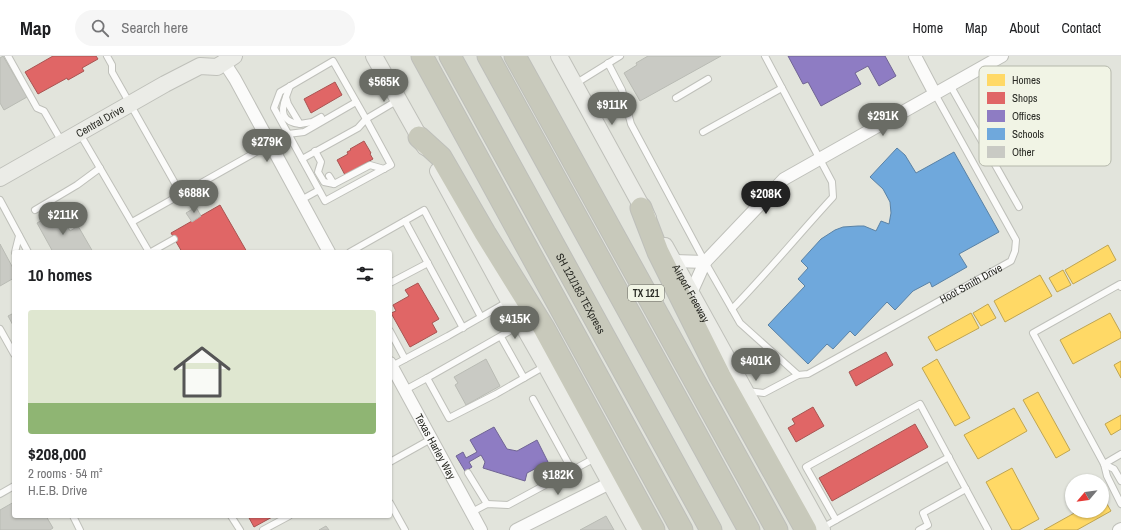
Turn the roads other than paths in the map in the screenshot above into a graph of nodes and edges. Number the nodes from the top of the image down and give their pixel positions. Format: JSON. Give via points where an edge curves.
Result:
{"nodes":[{"id":1,"x":8,"y":56,"type":"edge"},
{"id":2,"x":107,"y":56,"type":"edge"},
{"id":3,"x":374,"y":56,"type":"edge"},
{"id":4,"x":422,"y":56,"type":"edge"},
{"id":5,"x":450,"y":56,"type":"edge"},
{"id":6,"x":488,"y":56,"type":"edge"},
{"id":7,"x":515,"y":56,"type":"edge"},
{"id":8,"x":559,"y":56,"type":"edge"},
{"id":9,"x":620,"y":56,"type":"edge"},
{"id":10,"x":765,"y":56,"type":"edge"},
{"id":11,"x":915,"y":56,"type":"edge"},
{"id":12,"x":1002,"y":56,"type":"edge"},
{"id":13,"x":227,"y":58,"type":"edge"},
{"id":14,"x":201,"y":59,"type":"edge"},
{"id":15,"x":608,"y":63,"type":"junction"},
{"id":16,"x":984,"y":66,"type":"edge"},
{"id":17,"x":979,"y":69,"type":"edge"},
{"id":18,"x":708,"y":79,"type":"dead end"},
{"id":19,"x":574,"y":84,"type":"junction"},
{"id":20,"x":950,"y":85,"type":"junction"},
{"id":21,"x":290,"y":86,"type":"junction"},
{"id":22,"x":782,"y":88,"type":"junction"},
{"id":23,"x":935,"y":94,"type":"junction"},
{"id":24,"x":676,"y":98,"type":"dead end"},
{"id":25,"x":398,"y":100,"type":"junction"},
{"id":26,"x":356,"y":102,"type":"junction"},
{"id":27,"x":130,"y":103,"type":"junction"},
{"id":28,"x":346,"y":108,"type":"junction"},
{"id":29,"x":366,"y":119,"type":"junction"},
{"id":30,"x":79,"y":132,"type":"junction"},
{"id":31,"x":704,"y":132,"type":"dead end"},
{"id":32,"x":288,"y":134,"type":"junction"},
{"id":33,"x":979,"y":136,"type":"edge"},
{"id":34,"x":419,"y":137,"type":"junction"},
{"id":35,"x":62,"y":142,"type":"junction"},
{"id":36,"x":270,"y":144,"type":"junction"},
{"id":37,"x":316,"y":151,"type":"junction"},
{"id":38,"x":302,"y":159,"type":"junction"},
{"id":39,"x":820,"y":159,"type":"junction"},
{"id":40,"x":321,"y":162,"type":"junction"},
{"id":41,"x":996,"y":166,"type":"edge"},
{"id":42,"x":100,"y":168,"type":"junction"},
{"id":43,"x":325,"y":168,"type":"dead end"},
{"id":44,"x":384,"y":168,"type":"junction"},
{"id":45,"x":329,"y":176,"type":"dead end"},
{"id":46,"x":0,"y":178,"type":"edge"},
{"id":47,"x":334,"y":184,"type":"junction"},
{"id":48,"x":319,"y":190,"type":"junction"},
{"id":49,"x":181,"y":194,"type":"junction"},
{"id":50,"x":0,"y":200,"type":"edge"},
{"id":51,"x":301,"y":200,"type":"junction"},
{"id":52,"x":1019,"y":207,"type":"dead end"},
{"id":53,"x":642,"y":208,"type":"junction"},
{"id":54,"x":35,"y":210,"type":"dead end"},
{"id":55,"x":405,"y":221,"type":"junction"},
{"id":56,"x":132,"y":222,"type":"junction"},
{"id":57,"x":19,"y":236,"type":"junction"},
{"id":58,"x":174,"y":239,"type":"dead end"},
{"id":59,"x":15,"y":250,"type":"edge"},
{"id":60,"x":27,"y":250,"type":"edge"},
{"id":61,"x":149,"y":250,"type":"edge"},
{"id":62,"x":154,"y":250,"type":"edge"},
{"id":63,"x":328,"y":250,"type":"edge"},
{"id":64,"x":355,"y":250,"type":"edge"},
{"id":65,"x":674,"y":261,"type":"junction"},
{"id":66,"x":705,"y":262,"type":"junction"},
{"id":67,"x":428,"y":264,"type":"junction"},
{"id":68,"x":392,"y":283,"type":"edge"},
{"id":69,"x":1121,"y":287,"type":"edge"},
{"id":70,"x":691,"y":293,"type":"junction"},
{"id":71,"x":509,"y":301,"type":"junction"},
{"id":72,"x":732,"y":309,"type":"junction"},
{"id":73,"x":481,"y":317,"type":"junction"},
{"id":74,"x":522,"y":324,"type":"junction"},
{"id":75,"x":463,"y":328,"type":"junction"},
{"id":76,"x":0,"y":329,"type":"edge"},
{"id":77,"x":392,"y":336,"type":"edge"},
{"id":78,"x":501,"y":336,"type":"junction"},
{"id":79,"x":12,"y":350,"type":"edge"},
{"id":80,"x":405,"y":359,"type":"junction"},
{"id":81,"x":392,"y":364,"type":"edge"},
{"id":82,"x":392,"y":366,"type":"edge"},
{"id":83,"x":546,"y":366,"type":"junction"},
{"id":84,"x":798,"y":375,"type":"junction"},
{"id":85,"x":426,"y":378,"type":"junction"},
{"id":86,"x":524,"y":378,"type":"junction"},
{"id":87,"x":405,"y":390,"type":"junction"},
{"id":88,"x":745,"y":391,"type":"junction"},
{"id":89,"x":533,"y":399,"type":"dead end"},
{"id":90,"x":432,"y":439,"type":"junction"},
{"id":91,"x":1121,"y":454,"type":"edge"},
{"id":92,"x":949,"y":456,"type":"junction"},
{"id":93,"x":596,"y":457,"type":"junction"},
{"id":94,"x":392,"y":461,"type":"edge"},
{"id":95,"x":1104,"y":464,"type":"junction"},
{"id":96,"x":572,"y":470,"type":"junction"},
{"id":97,"x":468,"y":472,"type":"dead end"},
{"id":98,"x":1121,"y":481,"type":"edge"},
{"id":99,"x":610,"y":483,"type":"junction"},
{"id":100,"x":12,"y":487,"type":"edge"},
{"id":101,"x":966,"y":489,"type":"junction"},
{"id":102,"x":0,"y":494,"type":"edge"},
{"id":103,"x":487,"y":504,"type":"junction"},
{"id":104,"x":1121,"y":504,"type":"edge"},
{"id":105,"x":392,"y":507,"type":"edge"},
{"id":106,"x":472,"y":512,"type":"junction"},
{"id":107,"x":74,"y":518,"type":"edge"},
{"id":108,"x":232,"y":518,"type":"edge"},
{"id":109,"x":285,"y":518,"type":"edge"},
{"id":110,"x":836,"y":520,"type":"junction"},
{"id":111,"x":817,"y":529,"type":"edge"},
{"id":112,"x":80,"y":530,"type":"edge"},
{"id":113,"x":240,"y":530,"type":"edge"},
{"id":114,"x":263,"y":530,"type":"edge"},
{"id":115,"x":405,"y":530,"type":"edge"},
{"id":116,"x":481,"y":530,"type":"edge"},
{"id":117,"x":516,"y":530,"type":"edge"},
{"id":118,"x":636,"y":530,"type":"edge"},
{"id":119,"x":654,"y":530,"type":"edge"},
{"id":120,"x":682,"y":530,"type":"edge"},
{"id":121,"x":711,"y":530,"type":"edge"},
{"id":122,"x":749,"y":530,"type":"edge"},
{"id":123,"x":777,"y":530,"type":"edge"},
{"id":124,"x":919,"y":530,"type":"edge"},
{"id":125,"x":988,"y":530,"type":"edge"}],
"edges":[{"from":1,"to":35,"type":"lane","via":[[37,108],[44,111]]},
{"from":2,"to":27,"type":"lane","via":[[112,65],[112,72]]},
{"from":3,"to":25,"type":"main road"},
{"from":4,"to":120,"type":"highway"},
{"from":5,"to":121,"type":"highway","name":"SH 121/183 TEXpress"},
{"from":6,"to":122,"type":"highway"},
{"from":7,"to":123,"type":"highway","number":"TX 121"},
{"from":8,"to":19,"type":"main road","name":"Airport Freeway"},
{"from":9,"to":15,"type":"lane"},
{"from":10,"to":22,"type":"lane"},
{"from":11,"to":23,"type":"street","name":"Hoot Smith Drive"},
{"from":12,"to":16,"type":"street"},
{"from":13,"to":14,"type":"main road","name":"Central Drive","via":[[217,67]]},
{"from":13,"to":36,"type":"street","via":[[235,79]]},
{"from":14,"to":27,"type":"main road","name":"Central Drive"},
{"from":15,"to":19,"type":"lane"},
{"from":15,"to":66,"type":"lane","via":[[622,90],[631,124]]},
{"from":17,"to":20,"type":"street"},
{"from":18,"to":24,"type":"lane"},
{"from":19,"to":53,"type":"main road","name":"Airport Freeway"},
{"from":20,"to":23,"type":"street"},
{"from":20,"to":33,"type":"lane"},
{"from":21,"to":26,"type":"lane","via":[[333,61]]},
{"from":21,"to":28,"type":"lane","via":[[286,97],[300,124],[312,122],[337,108]]},
{"from":21,"to":32,"type":"lane","via":[[280,92],[274,108]]},
{"from":22,"to":31,"type":"lane"},
{"from":22,"to":39,"type":"lane"},
{"from":23,"to":39,"type":"street"},
{"from":23,"to":84,"type":"lane","name":"Hoot Smith Drive","via":[[1016,240],[1015,252],[1010,261],[808,374]]},
{"from":25,"to":29,"type":"lane"},
{"from":25,"to":34,"type":"main road"},
{"from":26,"to":28,"type":"lane"},
{"from":26,"to":29,"type":"lane"},
{"from":27,"to":30,"type":"main road","name":"Central Drive"},
{"from":27,"to":49,"type":"lane"},
{"from":28,"to":32,"type":"lane","via":[[304,132]]},
{"from":29,"to":37,"type":"lane","via":[[358,128]]},
{"from":29,"to":44,"type":"lane","via":[[391,165]]},
{"from":30,"to":35,"type":"main road","name":"Central Drive"},
{"from":30,"to":42,"type":"lane"},
{"from":32,"to":36,"type":"lane"},
{"from":32,"to":38,"type":"lane"},
{"from":34,"to":71,"type":"main road"},
{"from":34,"to":119,"type":"highway","via":[[441,157],[544,328]]},
{"from":35,"to":46,"type":"main road","name":"Central Drive"},
{"from":36,"to":49,"type":"lane"},
{"from":36,"to":51,"type":"street"},
{"from":37,"to":38,"type":"lane"},
{"from":37,"to":40,"type":"lane"},
{"from":38,"to":48,"type":"lane"},
{"from":39,"to":66,"type":"street","via":[[784,179]]},
{"from":39,"to":72,"type":"lane","via":[[832,182],[833,197]]},
{"from":40,"to":43,"type":"lane"},
{"from":40,"to":47,"type":"lane","via":[[318,172],[324,182]]},
{"from":41,"to":52,"type":"lane"},
{"from":42,"to":54,"type":"lane"},
{"from":42,"to":56,"type":"lane"},
{"from":44,"to":47,"type":"lane","via":[[370,165]]},
{"from":44,"to":48,"type":"lane","via":[[325,201]]},
{"from":45,"to":47,"type":"lane"},
{"from":48,"to":51,"type":"lane"},
{"from":49,"to":56,"type":"lane"},
{"from":50,"to":57,"type":"lane"},
{"from":51,"to":63,"type":"street"},
{"from":53,"to":65,"type":"main road","name":"Airport Freeway"},
{"from":53,"to":111,"type":"highway","via":[[658,252],[720,376]]},
{"from":55,"to":64,"type":"lane"},
{"from":55,"to":67,"type":"lane"},
{"from":55,"to":73,"type":"lane","via":[[424,210]]},
{"from":56,"to":61,"type":"lane"},
{"from":57,"to":59,"type":"lane"},
{"from":57,"to":60,"type":"lane"},
{"from":58,"to":62,"type":"lane"},
{"from":65,"to":66,"type":"street"},
{"from":65,"to":70,"type":"main road","name":"Airport Freeway"},
{"from":66,"to":70,"type":"street"},
{"from":66,"to":72,"type":"lane"},
{"from":67,"to":68,"type":"lane"},
{"from":67,"to":75,"type":"lane"},
{"from":69,"to":95,"type":"lane","via":[[1120,284],[1034,333]]},
{"from":70,"to":88,"type":"main road","name":"Airport Freeway"},
{"from":71,"to":73,"type":"lane"},
{"from":71,"to":74,"type":"main road"},
{"from":72,"to":84,"type":"lane","via":[[740,323]]},
{"from":73,"to":75,"type":"lane"},
{"from":74,"to":78,"type":"lane"},
{"from":74,"to":83,"type":"main road"},
{"from":75,"to":80,"type":"lane"},
{"from":76,"to":79,"type":"lane"},
{"from":77,"to":80,"type":"lane"},
{"from":78,"to":85,"type":"lane"},
{"from":78,"to":86,"type":"lane"},
{"from":80,"to":81,"type":"lane"},
{"from":82,"to":87,"type":"street","name":"Texas Harley Way"},
{"from":83,"to":86,"type":"lane"},
{"from":83,"to":93,"type":"main road"},
{"from":84,"to":88,"type":"lane","name":"Hoot Smith Drive","via":[[764,393]]},
{"from":85,"to":86,"type":"lane","via":[[449,418]]},
{"from":85,"to":87,"type":"lane"},
{"from":87,"to":90,"type":"street","name":"Texas Harley Way"},
{"from":88,"to":111,"type":"main road","name":"Airport Freeway"},
{"from":89,"to":96,"type":"lane"},
{"from":90,"to":94,"type":"lane"},
{"from":90,"to":106,"type":"street","name":"Texas Harley Way"},
{"from":91,"to":95,"type":"lane"},
{"from":92,"to":101,"type":"lane"},
{"from":92,"to":110,"type":"lane"},
{"from":92,"to":110,"type":"lane","via":[[920,404],[806,467]]},
{"from":93,"to":96,"type":"lane"},
{"from":93,"to":99,"type":"main road"},
{"from":95,"to":98,"type":"lane","via":[[1114,469]]},
{"from":95,"to":104,"type":"lane"},
{"from":96,"to":103,"type":"lane","via":[[508,506]]},
{"from":97,"to":103,"type":"lane"},
{"from":99,"to":117,"type":"street"},
{"from":99,"to":118,"type":"main road"},
{"from":100,"to":102,"type":"lane"},
{"from":101,"to":124,"type":"lane","via":[[922,513],[928,525]]},
{"from":101,"to":125,"type":"lane"},
{"from":103,"to":106,"type":"lane"},
{"from":105,"to":115,"type":"lane"},
{"from":106,"to":116,"type":"street","name":"Texas Harley Way"},
{"from":107,"to":112,"type":"lane"},
{"from":108,"to":113,"type":"lane"},
{"from":109,"to":114,"type":"lane"},
{"from":110,"to":111,"type":"lane"}]}
